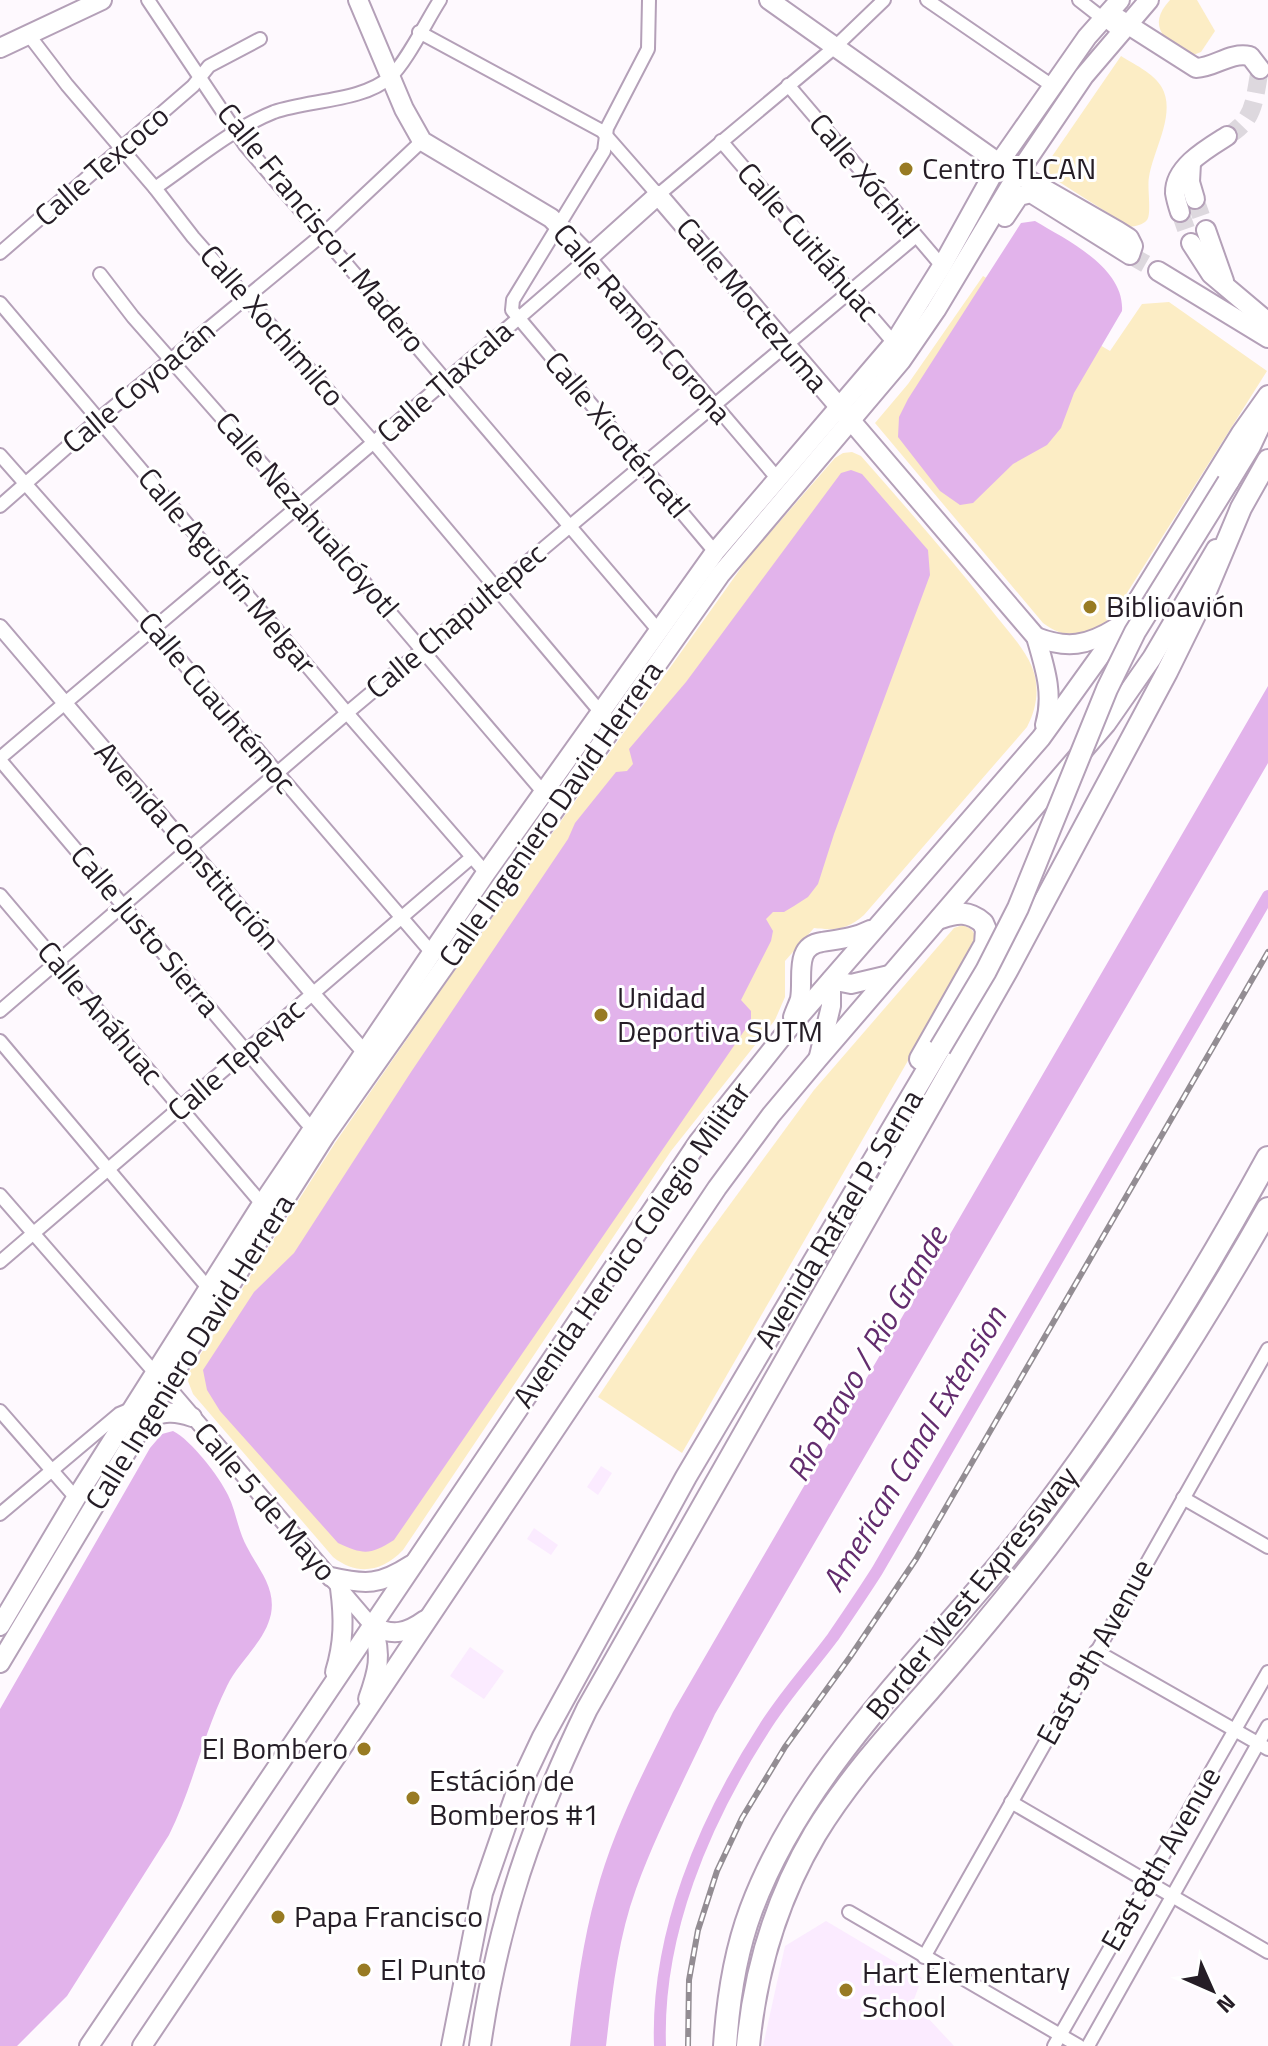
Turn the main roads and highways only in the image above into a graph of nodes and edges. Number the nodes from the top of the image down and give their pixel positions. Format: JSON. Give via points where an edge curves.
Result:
{"nodes":[{"id":1,"x":102,"y":0,"type":"edge"},
{"id":2,"x":358,"y":0,"type":"edge"},
{"id":3,"x":769,"y":0,"type":"edge"},
{"id":4,"x":1149,"y":0,"type":"edge"},
{"id":5,"x":1110,"y":10,"type":"edge"},
{"id":6,"x":1124,"y":28,"type":"junction"},
{"id":7,"x":1,"y":45,"type":"edge"},
{"id":8,"x":1260,"y":69,"type":"dead end"},
{"id":9,"x":1227,"y":136,"type":"tunnel mouth"},
{"id":10,"x":999,"y":163,"type":"junction"},
{"id":11,"x":1191,"y":163,"type":"junction"},
{"id":12,"x":1017,"y":175,"type":"junction"},
{"id":13,"x":658,"y":195,"type":"joint"},
{"id":14,"x":1195,"y":199,"type":"tunnel mouth"},
{"id":15,"x":1180,"y":212,"type":"tunnel mouth"},
{"id":16,"x":1199,"y":236,"type":"tunnel mouth"},
{"id":17,"x":968,"y":253,"type":"junction"},
{"id":18,"x":589,"y":257,"type":"joint"},
{"id":19,"x":942,"y":266,"type":"junction"},
{"id":20,"x":1158,"y":271,"type":"tunnel mouth"},
{"id":21,"x":936,"y":310,"type":"junction"},
{"id":22,"x":1268,"y":322,"type":"edge"},
{"id":23,"x":1268,"y":338,"type":"edge"},
{"id":24,"x":1268,"y":395,"type":"edge"},
{"id":25,"x":1268,"y":408,"type":"edge"},
{"id":26,"x":845,"y":416,"type":"junction"},
{"id":27,"x":1268,"y":460,"type":"edge"},
{"id":28,"x":1241,"y":508,"type":"junction"},
{"id":29,"x":1123,"y":624,"type":"junction"},
{"id":30,"x":1036,"y":637,"type":"junction"},
{"id":31,"x":607,"y":719,"type":"junction"},
{"id":32,"x":1041,"y":738,"type":"junction"},
{"id":33,"x":941,"y":918,"type":"junction"},
{"id":34,"x":877,"y":927,"type":"junction"},
{"id":35,"x":892,"y":974,"type":"junction"},
{"id":36,"x":831,"y":980,"type":"junction"},
{"id":37,"x":790,"y":1027,"type":"junction"},
{"id":38,"x":371,"y":1056,"type":"junction"},
{"id":39,"x":818,"y":1059,"type":"junction"},
{"id":40,"x":319,"y":1131,"type":"junction"},
{"id":41,"x":1268,"y":1158,"type":"edge"},
{"id":42,"x":1268,"y":1209,"type":"edge"},
{"id":43,"x":834,"y":1229,"type":"junction"},
{"id":44,"x":161,"y":1379,"type":"junction"},
{"id":45,"x":140,"y":1414,"type":"junction"},
{"id":46,"x":192,"y":1417,"type":"road end"},
{"id":47,"x":417,"y":1561,"type":"junction"},
{"id":48,"x":431,"y":1616,"type":"junction"},
{"id":49,"x":373,"y":1627,"type":"junction"},
{"id":50,"x":5,"y":1631,"type":"edge"},
{"id":51,"x":0,"y":1663,"type":"edge"},
{"id":52,"x":330,"y":1688,"type":"junction"},
{"id":53,"x":361,"y":1721,"type":"junction"},
{"id":54,"x":89,"y":2046,"type":"edge"},
{"id":55,"x":142,"y":2046,"type":"edge"},
{"id":56,"x":452,"y":2046,"type":"edge"},
{"id":57,"x":480,"y":2046,"type":"edge"},
{"id":58,"x":725,"y":2046,"type":"edge"},
{"id":59,"x":748,"y":2046,"type":"edge"}],
"edges":[{"from":1,"to":7,"type":"main road"},
{"from":2,"to":18,"type":"main road","name":"Calle Ramón Corona","via":[[422,141],[559,225]]},
{"from":3,"to":10,"type":"main road"},
{"from":4,"to":6,"type":"main road","name":"Calle Ingeniero David Herrera"},
{"from":5,"to":6,"type":"main road"},
{"from":5,"to":10,"type":"main road","name":"Calle Ingeniero David Herrera"},
{"from":6,"to":8,"type":"main road","via":[[1196,68],[1239,54],[1250,56]]},
{"from":6,"to":12,"type":"main road","name":"Calle Ingeniero David Herrera","via":[[1084,76]]},
{"from":9,"to":11,"type":"main road"},
{"from":10,"to":12,"type":"main road"},
{"from":10,"to":19,"type":"main road","name":"Calle Ingeniero David Herrera"},
{"from":11,"to":14,"type":"main road"},
{"from":11,"to":15,"type":"main road","via":[[1175,190]]},
{"from":12,"to":17,"type":"main road","name":"Calle Ingeniero David Herrera"},
{"from":12,"to":21,"type":"main road","via":[[1129,238],[1130,255],[1036,195],[1023,193],[950,300]]},
{"from":13,"to":18,"type":"main road","name":"Calle Tlaxcala"},
{"from":13,"to":26,"type":"main road","name":"Calle Moctezuma"},
{"from":16,"to":22,"type":"main road","via":[[1202,262]]},
{"from":17,"to":19,"type":"main road","via":[[953,266]]},
{"from":17,"to":21,"type":"main road","name":"Calle Ingeniero David Herrera"},
{"from":19,"to":26,"type":"main road","name":"Calle Ingeniero David Herrera"},
{"from":20,"to":23,"type":"main road"},
{"from":21,"to":26,"type":"main road","name":"Calle Ingeniero David Herrera","via":[[901,361]]},
{"from":24,"to":29,"type":"main road","name":"Avenida Heroico Colegio Militar"},
{"from":25,"to":43,"type":"highway","name":"Avenida Rafael P. Serna","bridge":true,"via":[[1135,632],[986,971]]},
{"from":26,"to":30,"type":"main road","name":"Calle Moctezuma"},
{"from":26,"to":31,"type":"main road","name":"Calle Ingeniero David Herrera"},
{"from":26,"to":31,"type":"main road","name":"Calle Ingeniero David Herrera","via":[[777,478],[715,552],[659,631]]},
{"from":27,"to":28,"type":"highway","name":"Avenida Heroico Colegio Militar"},
{"from":28,"to":33,"type":"main road","name":"Avenida Heroico Colegio Militar","via":[[1152,658],[1106,724]]},
{"from":28,"to":57,"type":"highway","name":"Avenida Rafael P. Serna","via":[[1167,672],[1007,971],[587,1709],[519,1870],[502,1925]]},
{"from":29,"to":30,"type":"main road","via":[[1075,646]]},
{"from":29,"to":32,"type":"main road","name":"Avenida Heroico Colegio Militar"},
{"from":30,"to":32,"type":"main road","name":"Calle Moctezuma","via":[[1050,705]]},
{"from":31,"to":38,"type":"main road","name":"Calle Ingeniero David Herrera"},
{"from":31,"to":38,"type":"main road","name":"Calle Ingeniero David Herrera","via":[[486,873]]},
{"from":32,"to":34,"type":"main road","name":"Avenida Heroico Colegio Militar"},
{"from":33,"to":35,"type":"main road","name":"Avenida Heroico Colegio Militar"},
{"from":33,"to":43,"type":"highway","via":[[962,913],[976,917],[986,930],[985,944],[851,1180]]},
{"from":34,"to":36,"type":"main road","name":"Avenida Heroico Colegio Militar"},
{"from":34,"to":37,"type":"main road","via":[[806,950],[800,960],[800,999]]},
{"from":35,"to":36,"type":"main road","via":[[851,984]]},
{"from":35,"to":39,"type":"main road","name":"Avenida Heroico Colegio Militar"},
{"from":36,"to":37,"type":"main road","name":"Avenida Heroico Colegio Militar"},
{"from":36,"to":39,"type":"main road","via":[[831,1006]]},
{"from":37,"to":47,"type":"main road","name":"Avenida Heroico Colegio Militar","via":[[699,1141]]},
{"from":38,"to":40,"type":"main road","name":"Calle Ingeniero David Herrera"},
{"from":39,"to":48,"type":"main road","name":"Avenida Heroico Colegio Militar","via":[[717,1188]]},
{"from":40,"to":44,"type":"main road","name":"Calle Ingeniero David Herrera"},
{"from":40,"to":44,"type":"main road","name":"Calle Ingeniero David Herrera","via":[[262,1204]]},
{"from":41,"to":58,"type":"highway","name":"Border West Expressway","via":[[1188,1298],[1091,1446],[984,1586],[832,1765],[794,1820],[750,1913],[731,1985]]},
{"from":42,"to":59,"type":"highway","via":[[1193,1338],[1099,1479],[1012,1592],[847,1787],[815,1835],[769,1937]]},
{"from":43,"to":56,"type":"highway","name":"Avenida Rafael P. Serna","via":[[577,1670],[528,1768],[482,1893]]},
{"from":44,"to":45,"type":"main road","name":"Calle Ingeniero David Herrera"},
{"from":45,"to":46,"type":"main road","via":[[178,1412]]},
{"from":45,"to":50,"type":"main road","name":"Calle Ingeniero David Herrera"},
{"from":45,"to":50,"type":"main road","name":"Calle Ingeniero David Herrera","via":[[76,1498]]},
{"from":47,"to":49,"type":"main road","name":"Avenida Heroico Colegio Militar"},
{"from":47,"to":52,"type":"main road","via":[[380,1581],[335,1583],[344,1620],[342,1651]]},
{"from":48,"to":49,"type":"main road","via":[[401,1633]]},
{"from":48,"to":53,"type":"main road","name":"Avenida Heroico Colegio Militar"},
{"from":49,"to":52,"type":"main road","name":"Avenida Heroico Colegio Militar"},
{"from":49,"to":53,"type":"main road","via":[[379,1658]]},
{"from":50,"to":51,"type":"main road","name":"Calle Ingeniero David Herrera"},
{"from":52,"to":54,"type":"main road","name":"Avenida Heroico Colegio Militar"},
{"from":53,"to":55,"type":"main road","name":"Avenida Heroico Colegio Militar"}]}
